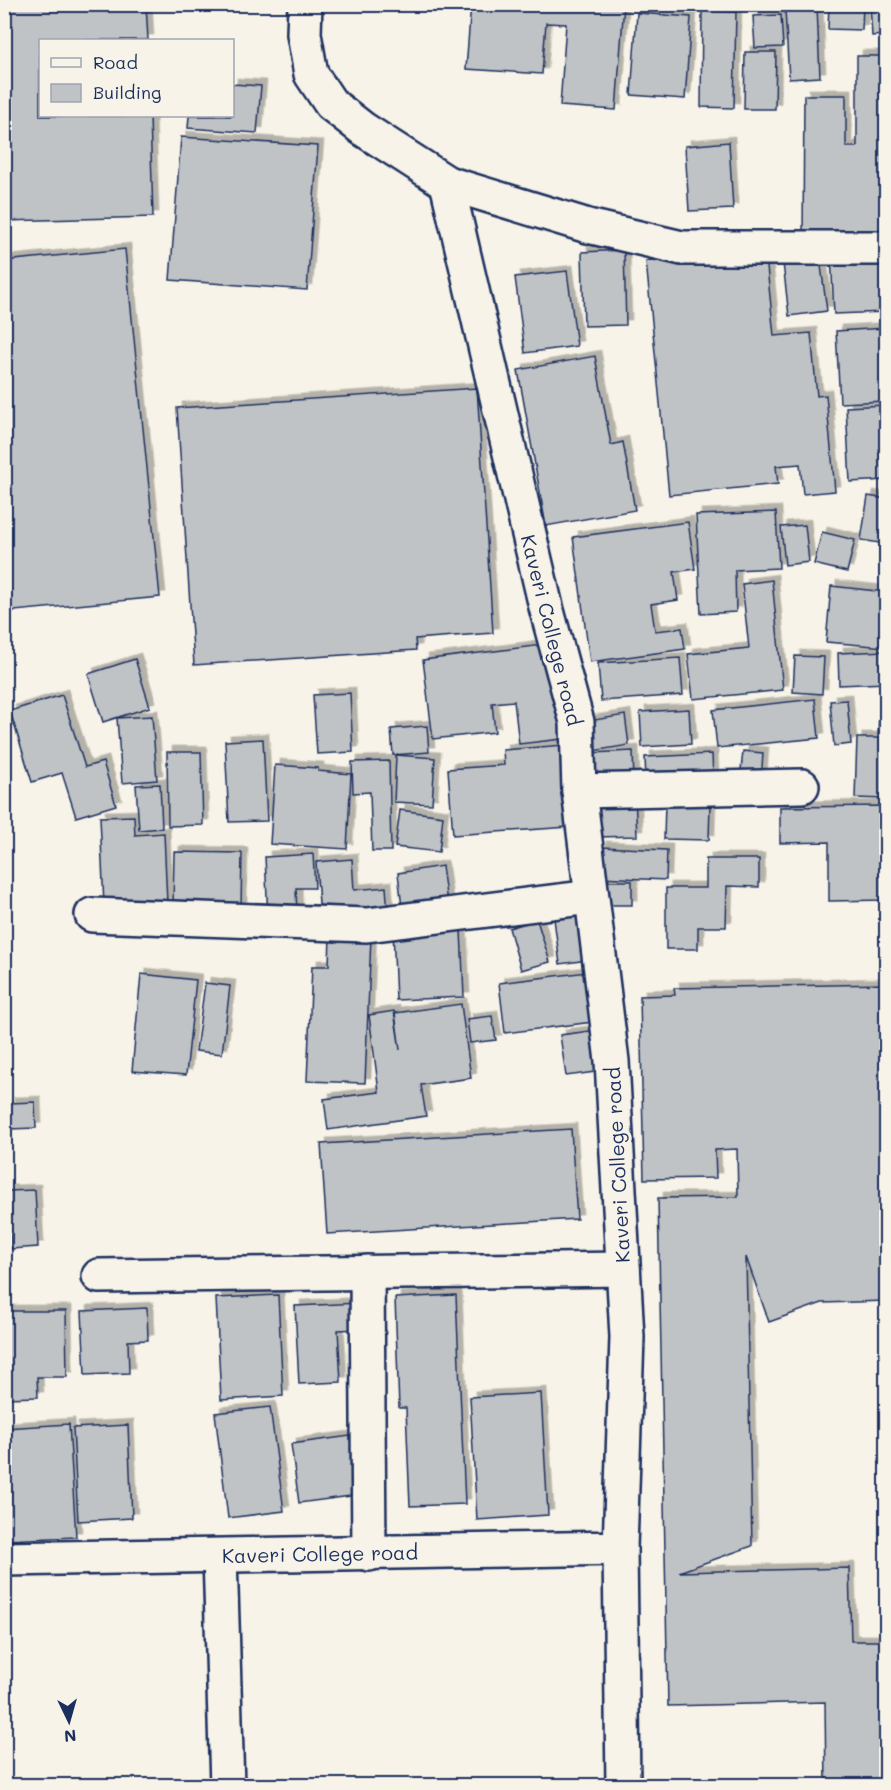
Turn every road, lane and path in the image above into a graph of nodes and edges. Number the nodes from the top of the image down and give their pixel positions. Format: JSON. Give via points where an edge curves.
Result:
{"nodes":[{"id":1,"x":305,"y":4,"type":"edge"},
{"id":2,"x":447,"y":183,"type":"junction"},
{"id":3,"x":886,"y":248,"type":"edge"},
{"id":4,"x":802,"y":786,"type":"dead end"},
{"id":5,"x":579,"y":791,"type":"junction"},
{"id":6,"x":591,"y":897,"type":"junction"},
{"id":7,"x":92,"y":915,"type":"dead end"},
{"id":8,"x":623,"y":1269,"type":"junction"},
{"id":9,"x":367,"y":1272,"type":"junction"},
{"id":10,"x":99,"y":1276,"type":"dead end"},
{"id":11,"x":620,"y":1548,"type":"junction"},
{"id":12,"x":369,"y":1554,"type":"junction"},
{"id":13,"x":220,"y":1556,"type":"junction"},
{"id":14,"x":4,"y":1559,"type":"edge"},
{"id":15,"x":227,"y":1785,"type":"edge"},
{"id":16,"x":623,"y":1785,"type":"edge"}],
"edges":[{"from":1,"to":2,"type":"street","via":[[304,34],[311,74],[331,104]]},
{"from":2,"to":3,"type":"street","via":[[588,226],[682,248]]},
{"from":2,"to":5,"type":"street","name":"Kaveri College road","via":[[546,607],[577,722]]},
{"from":4,"to":5,"type":"street"},
{"from":5,"to":6,"type":"street","name":"Kaveri College road"},
{"from":6,"to":7,"type":"street","via":[[367,925]]},
{"from":6,"to":8,"type":"street","name":"Kaveri College road","via":[[612,1061]]},
{"from":8,"to":9,"type":"street"},
{"from":8,"to":11,"type":"street","name":"Kaveri College road","via":[[627,1336]]},
{"from":9,"to":10,"type":"street"},
{"from":9,"to":12,"type":"street"},
{"from":11,"to":12,"type":"street","name":"Kaveri College road"},
{"from":11,"to":16,"type":"street"},
{"from":12,"to":13,"type":"street","name":"Kaveri College road"},
{"from":13,"to":14,"type":"street","name":"Kaveri College road"},
{"from":13,"to":15,"type":"street"}]}
